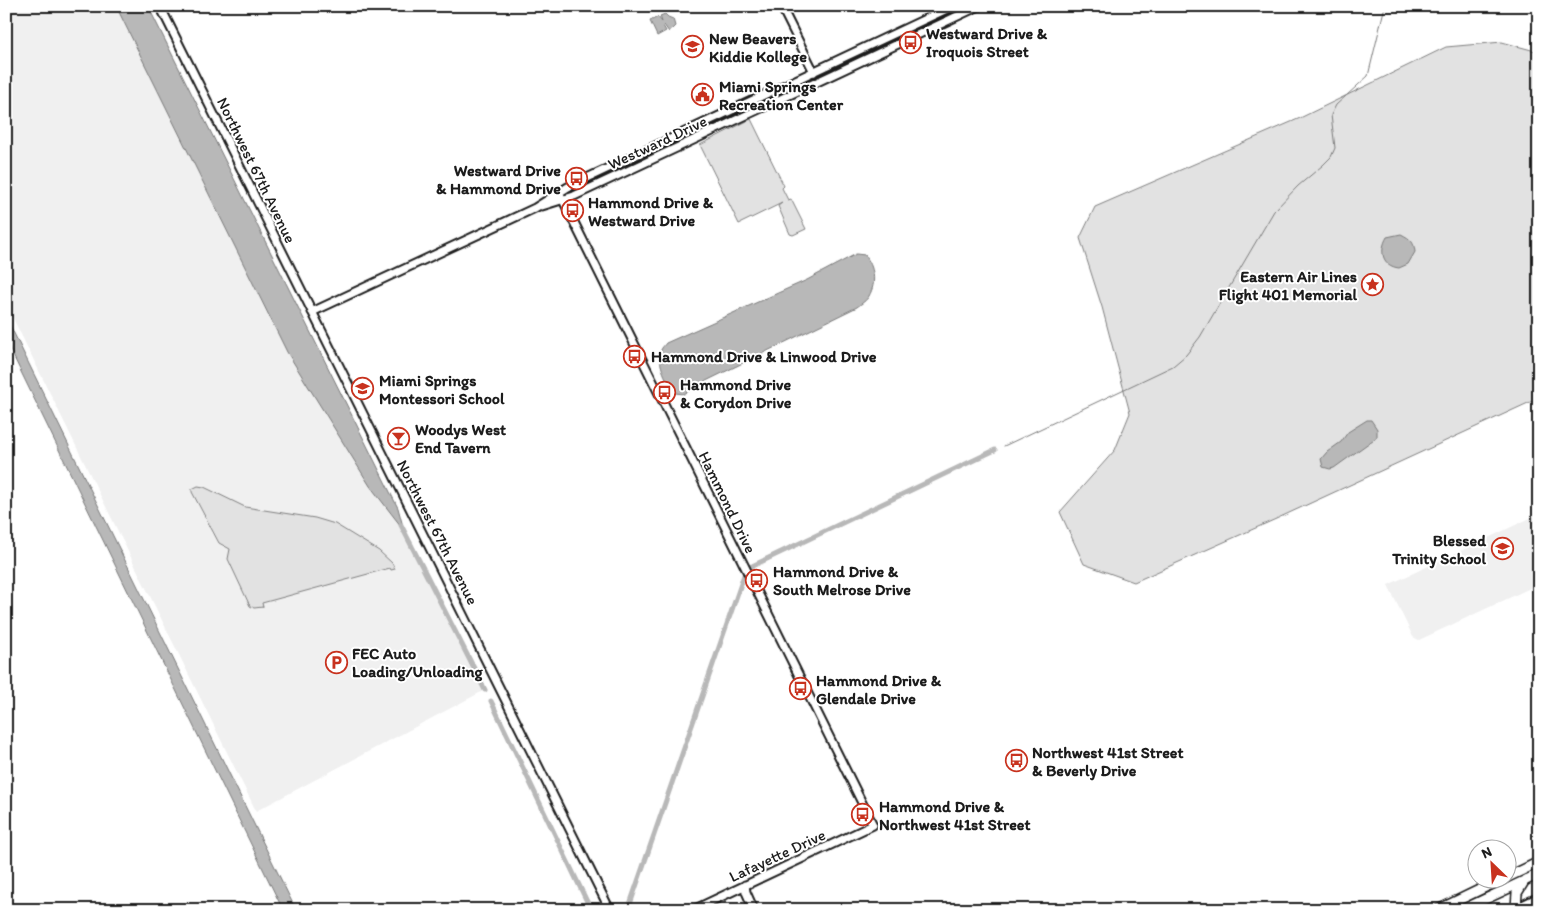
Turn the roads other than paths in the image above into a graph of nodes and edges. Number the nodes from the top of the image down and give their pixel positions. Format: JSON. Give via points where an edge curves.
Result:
{"nodes":[{"id":1,"x":160,"y":6,"type":"edge"},
{"id":2,"x":781,"y":6,"type":"edge"},
{"id":3,"x":953,"y":6,"type":"edge"},
{"id":4,"x":979,"y":6,"type":"edge"},
{"id":5,"x":814,"y":72,"type":"junction"},
{"id":6,"x":559,"y":192,"type":"junction"},
{"id":7,"x":563,"y":200,"type":"junction"},
{"id":8,"x":535,"y":208,"type":"junction"},
{"id":9,"x":312,"y":312,"type":"junction"},
{"id":10,"x":873,"y":825,"type":"joint"},
{"id":11,"x":1539,"y":862,"type":"edge"},
{"id":12,"x":1518,"y":872,"type":"edge"},
{"id":13,"x":1539,"y":874,"type":"edge"},
{"id":14,"x":1518,"y":881,"type":"edge"},
{"id":15,"x":1521,"y":882,"type":"junction"},
{"id":16,"x":745,"y":886,"type":"junction"},
{"id":17,"x":1484,"y":888,"type":"edge"},
{"id":18,"x":1499,"y":888,"type":"edge"},
{"id":19,"x":1495,"y":894,"type":"junction"},
{"id":20,"x":1539,"y":897,"type":"edge"},
{"id":21,"x":1514,"y":909,"type":"edge"},
{"id":22,"x":610,"y":910,"type":"edge"},
{"id":23,"x":693,"y":910,"type":"edge"},
{"id":24,"x":754,"y":910,"type":"edge"},
{"id":25,"x":1438,"y":910,"type":"edge"},
{"id":26,"x":1462,"y":910,"type":"edge"}],
"edges":[{"from":1,"to":9,"type":"street","name":"Northwest 67th Avenue"},
{"from":2,"to":5,"type":"street"},
{"from":3,"to":5,"type":"street","name":"Westward Drive"},
{"from":4,"to":7,"type":"street","name":"Westward Drive"},
{"from":5,"to":6,"type":"street","name":"Westward Drive"},
{"from":6,"to":7,"type":"street","name":"Hammond Drive"},
{"from":6,"to":8,"type":"street","name":"Westward Drive"},
{"from":7,"to":8,"type":"street","name":"Westward Drive"},
{"from":7,"to":10,"type":"street","name":"Hammond Drive"},
{"from":8,"to":9,"type":"street","name":"Westward Drive"},
{"from":9,"to":22,"type":"street","name":"Northwest 67th Avenue"},
{"from":10,"to":16,"type":"street","name":"Lafayette Drive"},
{"from":11,"to":12,"type":"main road"},
{"from":13,"to":15,"type":"main road"},
{"from":14,"to":15,"type":"main road"},
{"from":15,"to":19,"type":"main road"},
{"from":15,"to":21,"type":"main road"},
{"from":16,"to":23,"type":"street","name":"Lafayette Drive"},
{"from":16,"to":24,"type":"street"},
{"from":17,"to":25,"type":"main road"},
{"from":18,"to":19,"type":"main road"},
{"from":19,"to":26,"type":"main road"},
{"from":20,"to":21,"type":"street"}]}
